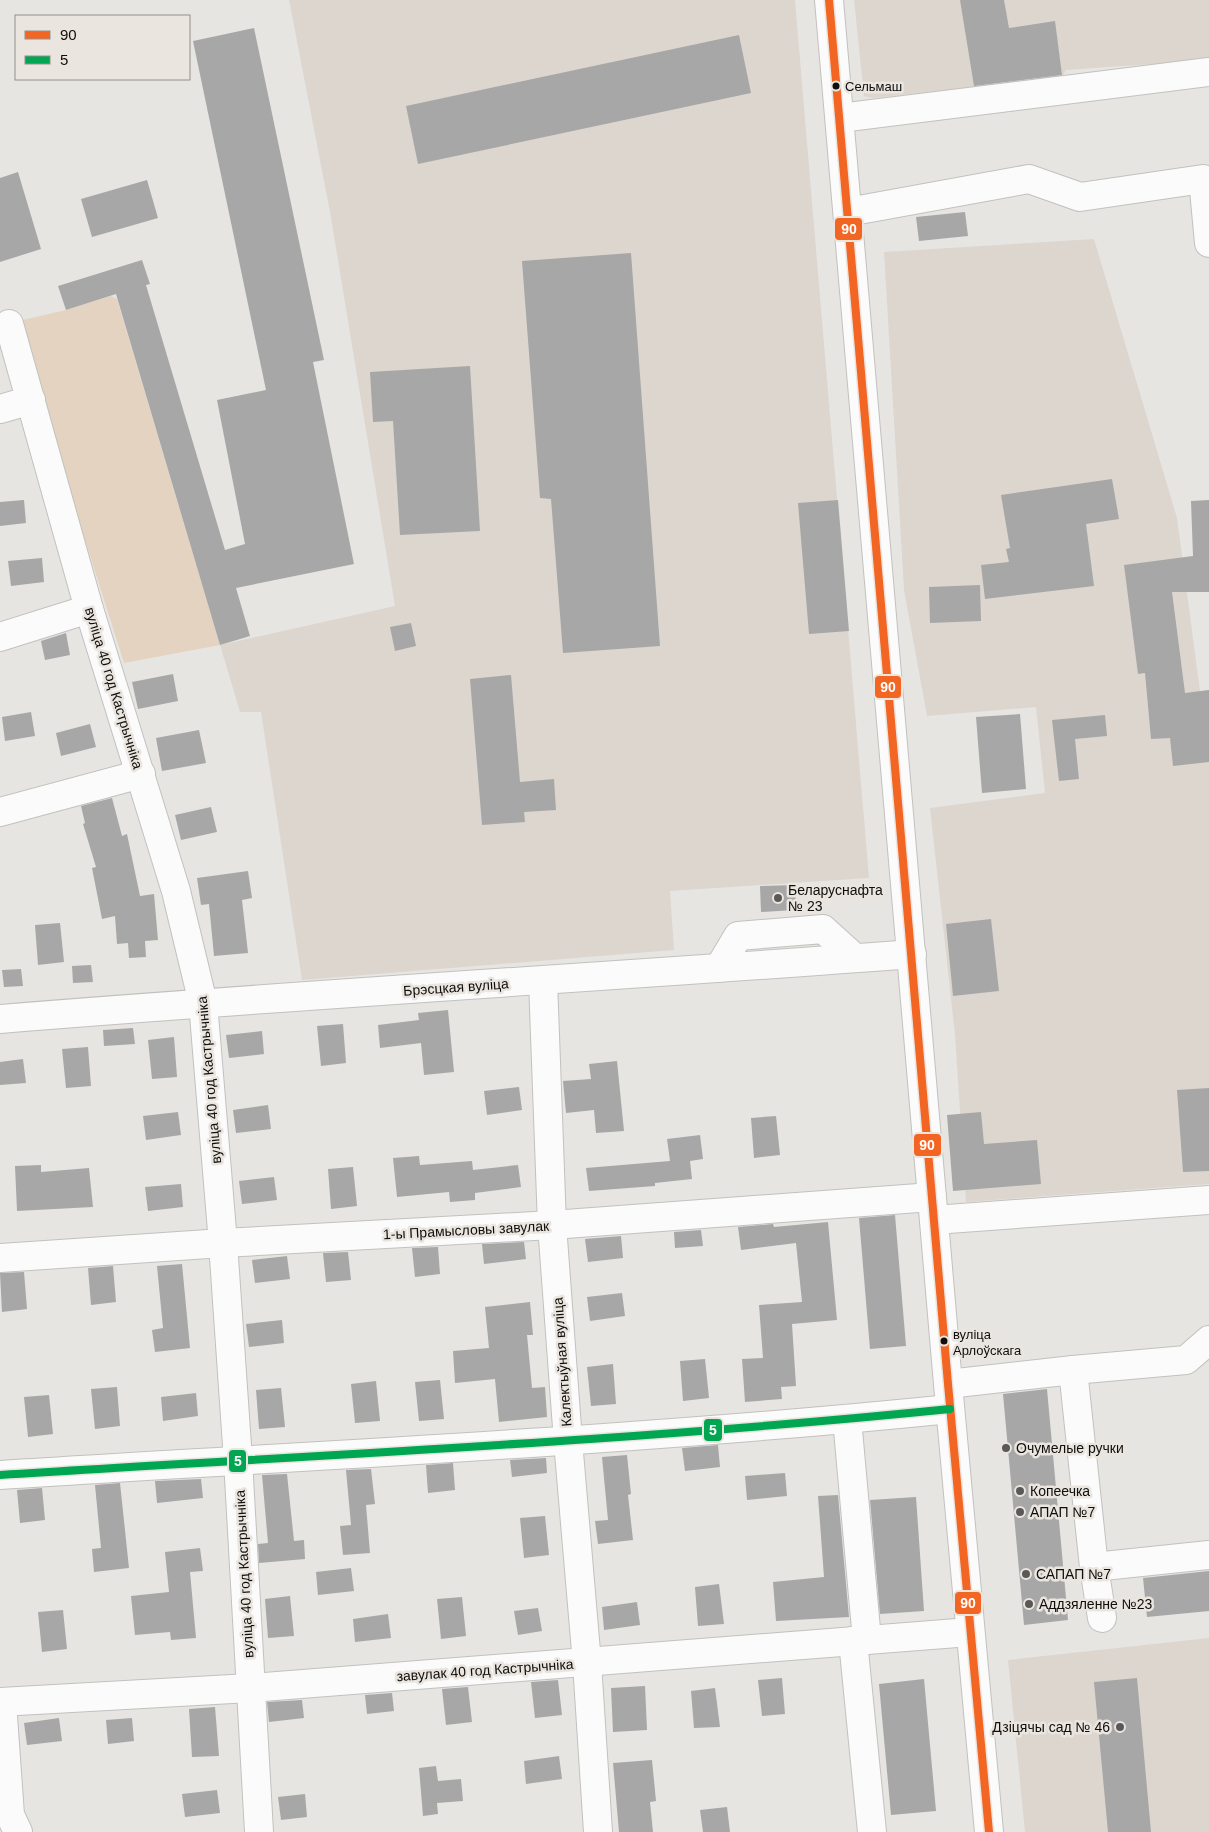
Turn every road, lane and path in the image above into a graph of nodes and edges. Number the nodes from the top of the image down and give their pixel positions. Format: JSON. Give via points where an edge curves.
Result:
{"nodes":[{"id":1,"x":830,"y":0,"type":"edge"},
{"id":2,"x":1209,"y":72,"type":"edge"},
{"id":3,"x":840,"y":118,"type":"junction"},
{"id":4,"x":848,"y":212,"type":"junction"},
{"id":5,"x":1209,"y":244,"type":"edge"},
{"id":6,"x":9,"y":324,"type":"dead end"},
{"id":7,"x":31,"y":400,"type":"junction"},
{"id":8,"x":0,"y":409,"type":"edge"},
{"id":9,"x":89,"y":609,"type":"junction"},
{"id":10,"x":0,"y":637,"type":"edge"},
{"id":11,"x":141,"y":774,"type":"junction"},
{"id":12,"x":0,"y":812,"type":"edge"},
{"id":13,"x":912,"y":954,"type":"junction"},
{"id":14,"x":543,"y":981,"type":"junction"},
{"id":15,"x":203,"y":1003,"type":"junction"},
{"id":16,"x":0,"y":1020,"type":"edge"},
{"id":17,"x":1209,"y":1200,"type":"edge"},
{"id":18,"x":933,"y":1208,"type":"junction"},
{"id":19,"x":552,"y":1225,"type":"junction"},
{"id":20,"x":223,"y":1243,"type":"junction"},
{"id":21,"x":0,"y":1258,"type":"edge"},
{"id":22,"x":1209,"y":1340,"type":"edge"},
{"id":23,"x":1073,"y":1370,"type":"junction"},
{"id":24,"x":949,"y":1396,"type":"junction"},
{"id":25,"x":846,"y":1420,"type":"junction"},
{"id":26,"x":568,"y":1441,"type":"junction"},
{"id":27,"x":238,"y":1460,"type":"junction"},
{"id":28,"x":0,"y":1475,"type":"edge"},
{"id":29,"x":1209,"y":1555,"type":"edge"},
{"id":30,"x":1094,"y":1567,"type":"junction"},
{"id":31,"x":1102,"y":1618,"type":"dead end"},
{"id":32,"x":970,"y":1632,"type":"junction"},
{"id":33,"x":860,"y":1641,"type":"junction"},
{"id":34,"x":587,"y":1663,"type":"junction"},
{"id":35,"x":250,"y":1688,"type":"junction"},
{"id":36,"x":1,"y":1702,"type":"edge"},
{"id":37,"x":18,"y":1832,"type":"edge"},
{"id":38,"x":259,"y":1832,"type":"edge"},
{"id":39,"x":598,"y":1832,"type":"edge"},
{"id":40,"x":872,"y":1832,"type":"edge"},
{"id":41,"x":988,"y":1832,"type":"edge"}],
"edges":[{"from":1,"to":3,"type":"street"},
{"from":2,"to":3,"type":"street"},
{"from":3,"to":4,"type":"street"},
{"from":4,"to":5,"type":"street","via":[[1029,180],[1080,197],[1203,179]]},
{"from":4,"to":13,"type":"street"},
{"from":6,"to":7,"type":"street","name":"вуліца 40 год Кастрычніка"},
{"from":7,"to":8,"type":"street"},
{"from":7,"to":9,"type":"street","name":"вуліца 40 год Кастрычніка"},
{"from":9,"to":10,"type":"street"},
{"from":9,"to":11,"type":"street","name":"вуліца 40 год Кастрычніка"},
{"from":11,"to":12,"type":"street"},
{"from":11,"to":15,"type":"street","name":"вуліца 40 год Кастрычніка","via":[[176,891]]},
{"from":13,"to":14,"type":"street","name":"Брэсцкая вуліца"},
{"from":13,"to":18,"type":"street"},
{"from":14,"to":15,"type":"street","name":"Брэсцкая вуліца"},
{"from":14,"to":19,"type":"street","name":"Калектыўная вуліца"},
{"from":15,"to":16,"type":"street","name":"Брэсцкая вуліца"},
{"from":15,"to":20,"type":"street","name":"вуліца 40 год Кастрычніка"},
{"from":17,"to":18,"type":"street","name":"1-ы Прамысловы завулак"},
{"from":18,"to":19,"type":"street","name":"1-ы Прамысловы завулак"},
{"from":18,"to":24,"type":"street"},
{"from":19,"to":20,"type":"street","name":"1-ы Прамысловы завулак"},
{"from":19,"to":26,"type":"street","name":"Калектыўная вуліца"},
{"from":20,"to":21,"type":"street","name":"1-ы Прамысловы завулак"},
{"from":20,"to":27,"type":"street","name":"вуліца 40 год Кастрычніка"},
{"from":22,"to":23,"type":"street","via":[[1186,1360]]},
{"from":23,"to":24,"type":"street"},
{"from":23,"to":30,"type":"street"},
{"from":24,"to":25,"type":"street"},
{"from":24,"to":32,"type":"street"},
{"from":25,"to":26,"type":"street"},
{"from":25,"to":33,"type":"street"},
{"from":26,"to":27,"type":"street"},
{"from":26,"to":34,"type":"street","name":"Калектыўная вуліца"},
{"from":27,"to":28,"type":"street"},
{"from":27,"to":35,"type":"street","name":"вуліца 40 год Кастрычніка"},
{"from":29,"to":30,"type":"street"},
{"from":30,"to":31,"type":"street"},
{"from":32,"to":33,"type":"street","name":"завулак 40 год Кастрычніка"},
{"from":32,"to":41,"type":"street"},
{"from":33,"to":34,"type":"street","name":"завулак 40 год Кастрычніка"},
{"from":33,"to":40,"type":"street"},
{"from":34,"to":35,"type":"street","name":"завулак 40 год Кастрычніка"},
{"from":34,"to":39,"type":"street","name":"Калектыўная вуліца"},
{"from":35,"to":36,"type":"street","name":"завулак 40 год Кастрычніка"},
{"from":35,"to":38,"type":"street","name":"вуліца 40 год Кастрычніка"},
{"from":36,"to":37,"type":"street","via":[[10,1815]]}]}
